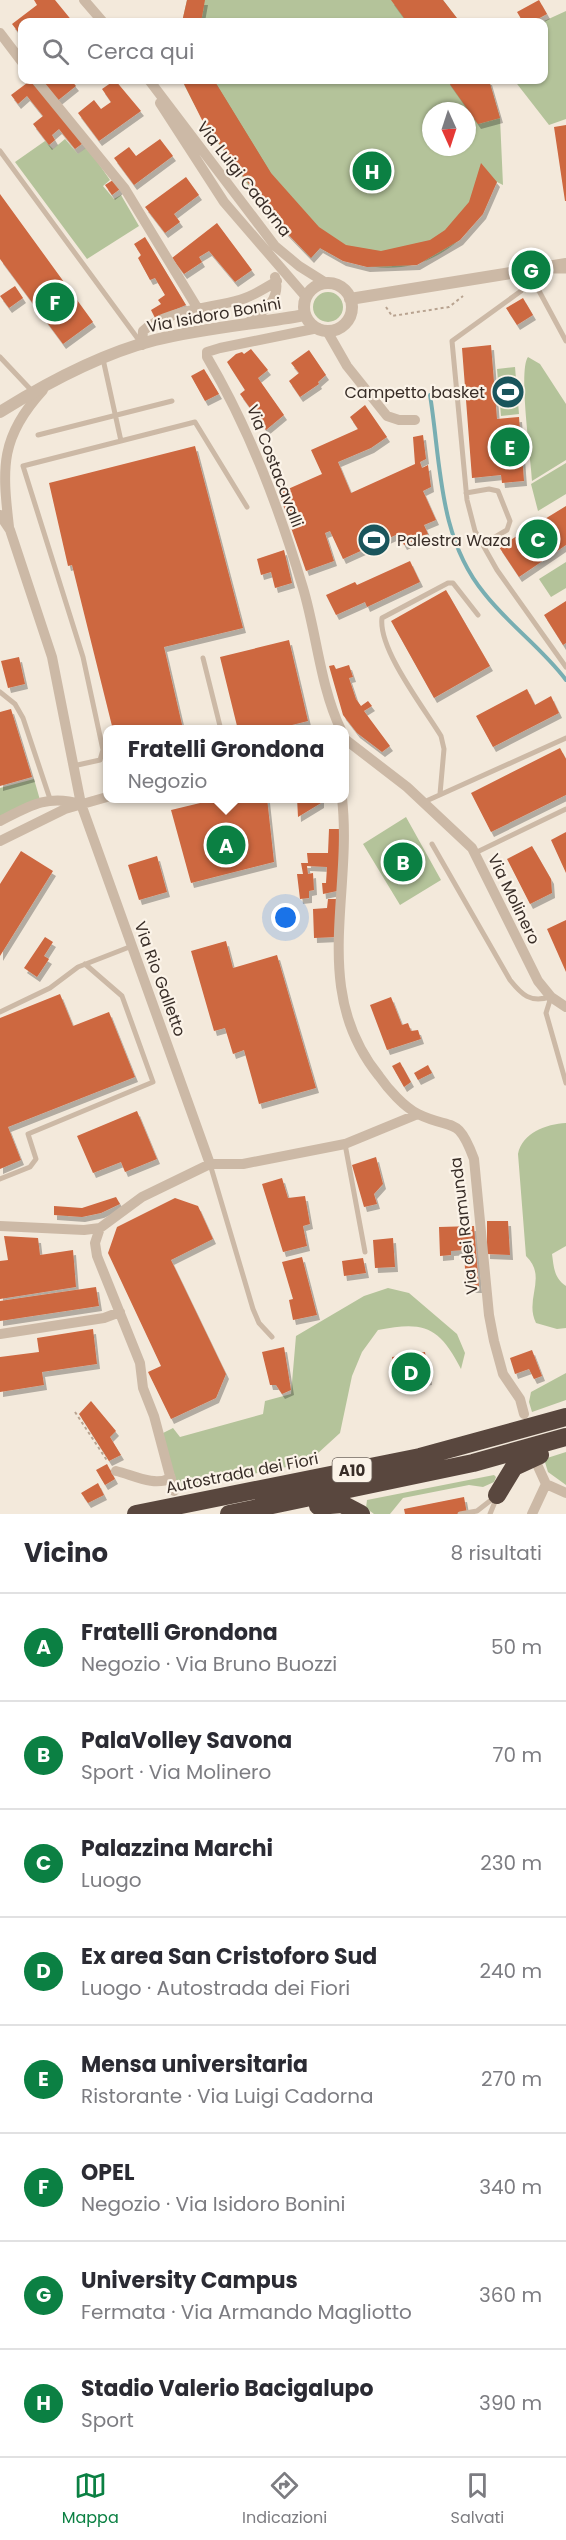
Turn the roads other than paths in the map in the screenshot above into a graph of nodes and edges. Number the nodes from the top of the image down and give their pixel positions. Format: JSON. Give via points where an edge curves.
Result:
{"nodes":[{"id":1,"x":84,"y":0,"type":"edge"},
{"id":2,"x":100,"y":18,"type":"edge"},
{"id":3,"x":0,"y":33,"type":"edge"},
{"id":4,"x":18,"y":57,"type":"edge"},
{"id":5,"x":39,"y":84,"type":"edge"},
{"id":6,"x":151,"y":84,"type":"edge"},
{"id":7,"x":152,"y":84,"type":"edge"},
{"id":8,"x":0,"y":152,"type":"edge"},
{"id":9,"x":252,"y":235,"type":"junction"},
{"id":10,"x":566,"y":264,"type":"edge"},
{"id":11,"x":566,"y":271,"type":"edge"},
{"id":12,"x":531,"y":273,"type":"junction"},
{"id":13,"x":277,"y":281,"type":"junction"},
{"id":14,"x":326,"y":283,"type":"junction"},
{"id":15,"x":306,"y":297,"type":"junction"},
{"id":16,"x":350,"y":299,"type":"junction"},
{"id":17,"x":198,"y":309,"type":"junction"},
{"id":18,"x":305,"y":315,"type":"junction"},
{"id":19,"x":245,"y":325,"type":"junction"},
{"id":20,"x":322,"y":330,"type":"junction"},
{"id":21,"x":566,"y":341,"type":"edge"},
{"id":22,"x":142,"y":345,"type":"junction"},
{"id":23,"x":0,"y":357,"type":"edge"},
{"id":24,"x":103,"y":359,"type":"junction"},
{"id":25,"x":51,"y":382,"type":"junction"},
{"id":26,"x":32,"y":391,"type":"junction"},
{"id":27,"x":172,"y":401,"type":"dead end"},
{"id":28,"x":0,"y":412,"type":"edge"},
{"id":29,"x":116,"y":414,"type":"junction"},
{"id":30,"x":415,"y":420,"type":"dead end"},
{"id":31,"x":38,"y":435,"type":"dead end"},
{"id":32,"x":121,"y":441,"type":"junction"},
{"id":33,"x":1,"y":456,"type":"edge"},
{"id":34,"x":466,"y":493,"type":"junction"},
{"id":35,"x":247,"y":507,"type":"dead end"},
{"id":36,"x":0,"y":515,"type":"edge"},
{"id":37,"x":10,"y":530,"type":"junction"},
{"id":38,"x":483,"y":544,"type":"junction"},
{"id":39,"x":478,"y":615,"type":"dead end"},
{"id":40,"x":203,"y":658,"type":"dead end"},
{"id":41,"x":566,"y":667,"type":"edge"},
{"id":42,"x":0,"y":692,"type":"edge"},
{"id":43,"x":220,"y":725,"type":"edge"},
{"id":44,"x":339,"y":725,"type":"edge"},
{"id":45,"x":566,"y":738,"type":"edge"},
{"id":46,"x":349,"y":743,"type":"edge"},
{"id":47,"x":73,"y":766,"type":"junction"},
{"id":48,"x":440,"y":794,"type":"junction"},
{"id":49,"x":103,"y":798,"type":"edge"},
{"id":50,"x":50,"y":799,"type":"junction"},
{"id":51,"x":424,"y":802,"type":"junction"},
{"id":52,"x":342,"y":803,"type":"edge"},
{"id":53,"x":81,"y":804,"type":"junction"},
{"id":54,"x":566,"y":809,"type":"edge"},
{"id":55,"x":0,"y":821,"type":"edge"},
{"id":56,"x":0,"y":841,"type":"edge"},
{"id":57,"x":432,"y":844,"type":"dead end"},
{"id":58,"x":475,"y":853,"type":"junction"},
{"id":59,"x":132,"y":946,"type":"junction"},
{"id":60,"x":85,"y":964,"type":"junction"},
{"id":61,"x":551,"y":997,"type":"junction"},
{"id":62,"x":566,"y":1007,"type":"edge"},
{"id":63,"x":0,"y":1012,"type":"edge"},
{"id":64,"x":566,"y":1083,"type":"edge"},
{"id":65,"x":418,"y":1114,"type":"junction"},
{"id":66,"x":345,"y":1144,"type":"junction"},
{"id":67,"x":210,"y":1164,"type":"junction"},
{"id":68,"x":0,"y":1179,"type":"edge"},
{"id":69,"x":0,"y":1226,"type":"edge"},
{"id":70,"x":100,"y":1228,"type":"junction"},
{"id":71,"x":365,"y":1252,"type":"dead end"},
{"id":72,"x":120,"y":1312,"type":"junction"},
{"id":73,"x":0,"y":1334,"type":"edge"},
{"id":74,"x":272,"y":1336,"type":"dead end"},
{"id":75,"x":524,"y":1414,"type":"dead end"},
{"id":76,"x":566,"y":1417,"type":"edge"},
{"id":77,"x":566,"y":1437,"type":"edge"},
{"id":78,"x":566,"y":1444,"type":"edge"},
{"id":79,"x":535,"y":1460,"type":"dead end"},
{"id":80,"x":116,"y":1470,"type":"road end"},
{"id":81,"x":171,"y":1478,"type":"junction"},
{"id":82,"x":546,"y":1484,"type":"junction"},
{"id":83,"x":174,"y":1491,"type":"dead end"},
{"id":84,"x":566,"y":1493,"type":"edge"},
{"id":85,"x":497,"y":1495,"type":"junction"},
{"id":86,"x":260,"y":1508,"type":"junction"},
{"id":87,"x":136,"y":1514,"type":"edge"},
{"id":88,"x":229,"y":1514,"type":"edge"},
{"id":89,"x":361,"y":1514,"type":"edge"},
{"id":90,"x":460,"y":1514,"type":"edge"},
{"id":91,"x":490,"y":1514,"type":"edge"},
{"id":92,"x":532,"y":1514,"type":"edge"}],
"edges":[{"from":1,"to":2,"type":"street"},
{"from":3,"to":4,"type":"street"},
{"from":5,"to":17,"type":"street","via":[[125,189]]},
{"from":6,"to":9,"type":"street","name":"Via Luigi Cadorna","via":[[166,115],[224,202]]},
{"from":7,"to":14,"type":"street","name":"Via Luigi Cadorna","via":[[275,246]]},
{"from":8,"to":22,"type":"lane"},
{"from":9,"to":13,"type":"street","name":"Via Luigi Cadorna"},
{"from":9,"to":15,"type":"street","name":"Via Luigi Cadorna"},
{"from":10,"to":12,"type":"street"},
{"from":11,"to":12,"type":"lane"},
{"from":12,"to":16,"type":"street"},
{"from":12,"to":21,"type":"lane"},
{"from":12,"to":34,"type":"lane","via":[[516,295],[452,341]]},
{"from":13,"to":17,"type":"street","via":[[242,300]]},
{"from":13,"to":19,"type":"street","via":[[269,307]]},
{"from":14,"to":15,"type":"street"},
{"from":14,"to":16,"type":"street","via":[[338,285]]},
{"from":15,"to":18,"type":"street"},
{"from":16,"to":20,"type":"street","via":[[350,317],[336,329]]},
{"from":17,"to":22,"type":"street","via":[[150,324],[143,331]]},
{"from":18,"to":19,"type":"street","name":"Via Isidoro Bonini"},
{"from":18,"to":20,"type":"street"},
{"from":19,"to":22,"type":"street","name":"Via Isidoro Bonini"},
{"from":20,"to":30,"type":"street","via":[[387,416]]},
{"from":20,"to":44,"type":"street","name":"Via Costacavalli","via":[[220,348],[207,352],[207,357],[236,407],[270,486],[304,590]]},
{"from":22,"to":24,"type":"street","name":"Via Isidoro Bonini"},
{"from":23,"to":26,"type":"lane"},
{"from":24,"to":25,"type":"street","name":"Via Isidoro Bonini"},
{"from":24,"to":29,"type":"lane"},
{"from":25,"to":26,"type":"street","name":"Via Isidoro Bonini"},
{"from":25,"to":33,"type":"street","via":[[28,405]]},
{"from":26,"to":28,"type":"street","name":"Via Isidoro Bonini"},
{"from":27,"to":29,"type":"lane"},
{"from":29,"to":31,"type":"lane"},
{"from":29,"to":32,"type":"lane"},
{"from":32,"to":35,"type":"lane","via":[[195,422]]},
{"from":32,"to":47,"type":"lane","via":[[23,466],[83,657],[103,750],[100,760]]},
{"from":33,"to":37,"type":"street"},
{"from":34,"to":38,"type":"lane","via":[[475,531]]},
{"from":34,"to":38,"type":"lane","via":[[498,491],[510,521],[507,530]]},
{"from":36,"to":37,"type":"street","name":"Via Rio Galletto"},
{"from":37,"to":47,"type":"street","name":"Via Rio Galletto","via":[[52,657]]},
{"from":38,"to":41,"type":"lane"},
{"from":39,"to":48,"type":"lane","via":[[453,583],[448,583],[382,618],[389,651],[441,736],[444,749]]},
{"from":40,"to":43,"type":"lane"},
{"from":42,"to":50,"type":"lane","via":[[15,704],[23,718]]},
{"from":45,"to":48,"type":"lane"},
{"from":46,"to":51,"type":"street","name":"Via Molinero"},
{"from":47,"to":53,"type":"street","name":"Via Rio Galletto"},
{"from":48,"to":51,"type":"lane"},
{"from":49,"to":53,"type":"street"},
{"from":50,"to":53,"type":"street"},
{"from":50,"to":55,"type":"street"},
{"from":51,"to":58,"type":"street","name":"Via Molinero"},
{"from":52,"to":65,"type":"street","name":"Via dei Ramunda","via":[[338,981],[342,1001],[355,1039],[378,1076]]},
{"from":53,"to":56,"type":"street"},
{"from":53,"to":59,"type":"street","name":"Via Rio Galletto"},
{"from":54,"to":58,"type":"lane"},
{"from":57,"to":61,"type":"lane","via":[[510,980],[530,999]]},
{"from":58,"to":61,"type":"street","name":"Via Molinero","via":[[532,972]]},
{"from":59,"to":60,"type":"lane"},
{"from":59,"to":67,"type":"street","name":"Via Rio Galletto"},
{"from":60,"to":63,"type":"lane","via":[[50,988]]},
{"from":60,"to":68,"type":"lane","via":[[122,996],[153,1082],[28,1134],[36,1158],[30,1167]]},
{"from":61,"to":62,"type":"street","name":"Via Molinero"},
{"from":61,"to":64,"type":"lane","via":[[546,1013]]},
{"from":65,"to":66,"type":"street"},
{"from":65,"to":75,"type":"street","name":"Via dei Ramunda","via":[[450,1123],[468,1142],[474,1159],[494,1341],[503,1374],[520,1399]]},
{"from":66,"to":67,"type":"street","via":[[243,1164]]},
{"from":66,"to":71,"type":"lane"},
{"from":67,"to":70,"type":"street","via":[[142,1197]]},
{"from":67,"to":74,"type":"lane","via":[[250,1301],[259,1323]]},
{"from":69,"to":70,"type":"street"},
{"from":70,"to":72,"type":"street","via":[[96,1256]]},
{"from":72,"to":73,"type":"street","via":[[104,1318]]},
{"from":72,"to":81,"type":"street","via":[[140,1364],[143,1388]]},
{"from":76,"to":87,"type":"highway","name":"Autostrada dei Fiori","number":"A10","via":[[420,1457]]},
{"from":77,"to":86,"type":"highway","number":"A10","via":[[473,1463]]},
{"from":78,"to":85,"type":"highway","via":[[514,1467]]},
{"from":79,"to":82,"type":"street"},
{"from":80,"to":81,"type":"street","via":[[155,1482]]},
{"from":81,"to":83,"type":"street"},
{"from":82,"to":84,"type":"street"},
{"from":82,"to":92,"type":"street"},
{"from":85,"to":90,"type":"lane","via":[[477,1511]]},
{"from":85,"to":91,"type":"lane"},
{"from":86,"to":88,"type":"highway","number":"A10"},
{"from":86,"to":89,"type":"highway","via":[[342,1504]]}]}
